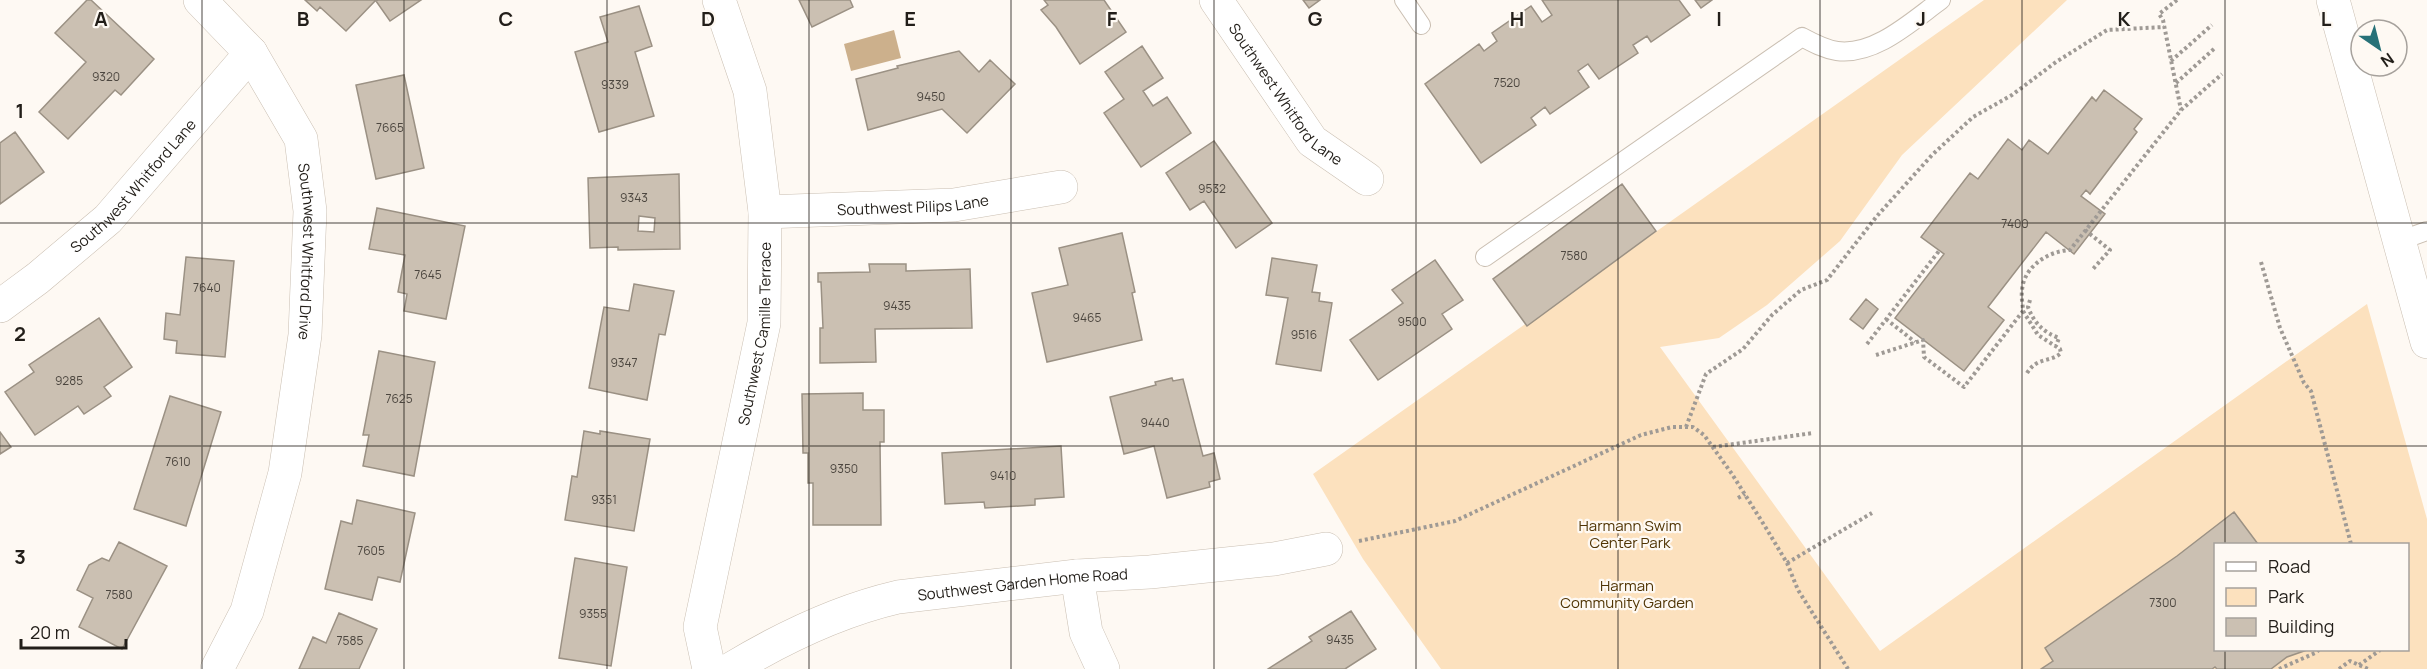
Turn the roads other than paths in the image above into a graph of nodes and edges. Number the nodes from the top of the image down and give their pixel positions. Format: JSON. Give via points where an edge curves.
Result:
{"nodes":[{"id":1,"x":200,"y":0,"type":"edge"},
{"id":2,"x":719,"y":0,"type":"edge"},
{"id":3,"x":1216,"y":0,"type":"edge"},
{"id":4,"x":1404,"y":0,"type":"edge"},
{"id":5,"x":1941,"y":0,"type":"edge"},
{"id":6,"x":2333,"y":0,"type":"edge"},
{"id":7,"x":1421,"y":25,"type":"dead end"},
{"id":8,"x":251,"y":52,"type":"junction"},
{"id":9,"x":1367,"y":179,"type":"dead end"},
{"id":10,"x":1061,"y":187,"type":"dead end"},
{"id":11,"x":765,"y":212,"type":"junction"},
{"id":12,"x":2413,"y":236,"type":"edge"},
{"id":13,"x":1485,"y":257,"type":"dead end"},
{"id":14,"x":0,"y":306,"type":"edge"},
{"id":15,"x":2427,"y":342,"type":"edge"},
{"id":16,"x":1326,"y":549,"type":"road end"},
{"id":17,"x":1077,"y":576,"type":"junction"},
{"id":18,"x":217,"y":669,"type":"edge"},
{"id":19,"x":709,"y":669,"type":"edge"},
{"id":20,"x":732,"y":669,"type":"edge"},
{"id":21,"x":1102,"y":669,"type":"edge"}],
"edges":[{"from":1,"to":8,"type":"street","name":"Southwest Whitford Drive"},
{"from":2,"to":11,"type":"street","name":"Southwest Camille Terrace","via":[[750,91]]},
{"from":3,"to":9,"type":"street","name":"Southwest Whitford Lane","via":[[1312,141]]},
{"from":4,"to":7,"type":"lane"},
{"from":5,"to":13,"type":"lane","via":[[1874,45],[1855,51],[1838,51],[1802,37]]},
{"from":6,"to":12,"type":"street"},
{"from":8,"to":14,"type":"street","name":"Southwest Whitford Lane","via":[[108,219]]},
{"from":8,"to":18,"type":"street","name":"Southwest Whitford Drive","via":[[301,139],[310,211],[305,335],[285,473],[247,610]]},
{"from":10,"to":11,"type":"street","name":"Southwest Pilips Lane","via":[[954,205]]},
{"from":11,"to":19,"type":"street","name":"Southwest Camille Terrace","via":[[764,322],[700,627]]},
{"from":12,"to":15,"type":"street"},
{"from":16,"to":17,"type":"street","name":"Southwest Garden Home Road","via":[[1274,559]]},
{"from":17,"to":20,"type":"street","name":"Southwest Garden Home Road","via":[[961,588],[869,603],[798,631]]},
{"from":17,"to":21,"type":"street","via":[[1086,632]]}]}
